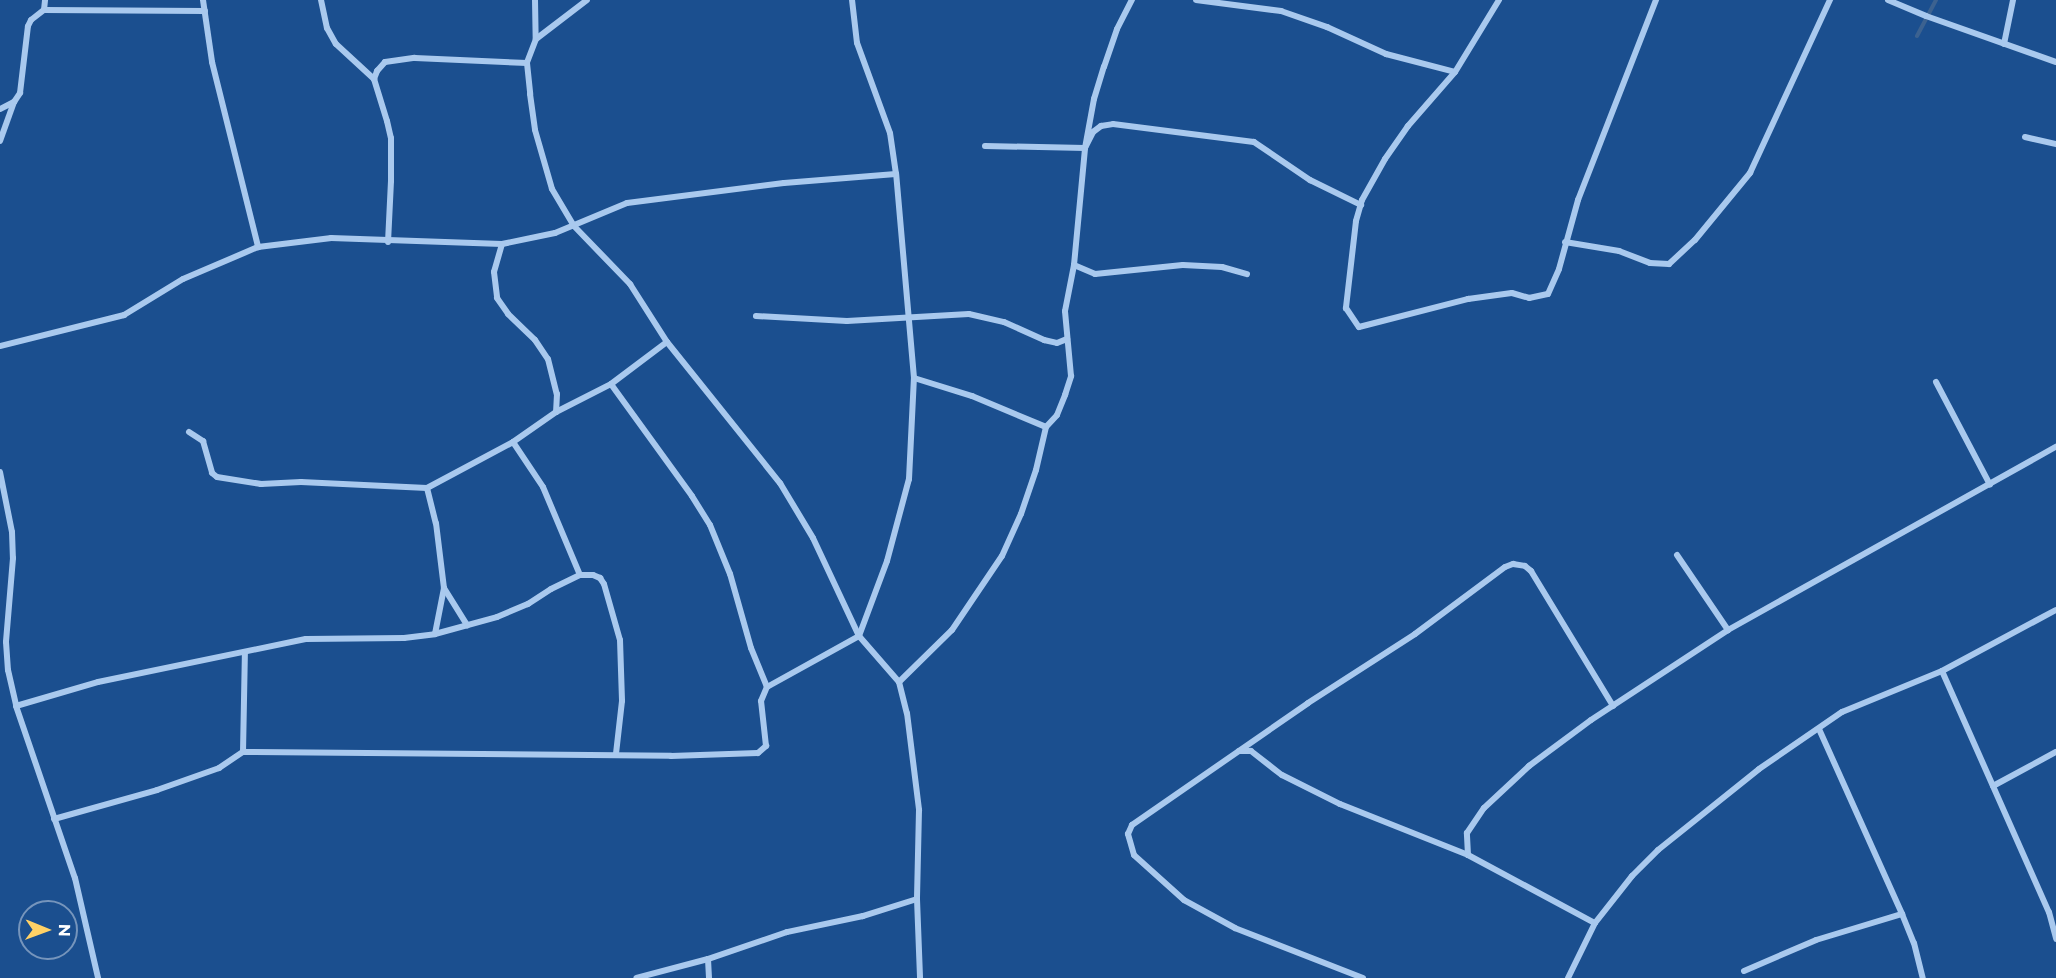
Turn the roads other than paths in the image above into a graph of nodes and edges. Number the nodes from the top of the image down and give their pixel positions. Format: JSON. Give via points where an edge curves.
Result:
{"nodes":[{"id":1,"x":45,"y":0,"type":"edge"},
{"id":2,"x":203,"y":0,"type":"edge"},
{"id":3,"x":321,"y":0,"type":"edge"},
{"id":4,"x":535,"y":0,"type":"edge"},
{"id":5,"x":588,"y":0,"type":"edge"},
{"id":6,"x":852,"y":0,"type":"edge"},
{"id":7,"x":1196,"y":0,"type":"edge"},
{"id":8,"x":1498,"y":0,"type":"edge"},
{"id":9,"x":1656,"y":0,"type":"edge"},
{"id":10,"x":1830,"y":0,"type":"edge"},
{"id":11,"x":1888,"y":0,"type":"edge"},
{"id":12,"x":2013,"y":0,"type":"edge"},
{"id":13,"x":1132,"y":1,"type":"edge"},
{"id":14,"x":44,"y":10,"type":"junction"},
{"id":15,"x":204,"y":11,"type":"junction"},
{"id":16,"x":536,"y":39,"type":"junction"},
{"id":17,"x":2004,"y":44,"type":"junction"},
{"id":18,"x":2056,"y":62,"type":"edge"},
{"id":19,"x":527,"y":63,"type":"junction"},
{"id":20,"x":1455,"y":72,"type":"junction"},
{"id":21,"x":374,"y":80,"type":"junction"},
{"id":22,"x":14,"y":102,"type":"junction"},
{"id":23,"x":0,"y":110,"type":"edge"},
{"id":24,"x":2025,"y":137,"type":"dead end"},
{"id":25,"x":1,"y":139,"type":"edge"},
{"id":26,"x":2056,"y":144,"type":"edge"},
{"id":27,"x":985,"y":146,"type":"dead end"},
{"id":28,"x":1085,"y":148,"type":"junction"},
{"id":29,"x":896,"y":174,"type":"junction"},
{"id":30,"x":1361,"y":205,"type":"junction"},
{"id":31,"x":574,"y":226,"type":"junction"},
{"id":32,"x":388,"y":242,"type":"junction"},
{"id":33,"x":1565,"y":242,"type":"junction"},
{"id":34,"x":502,"y":244,"type":"junction"},
{"id":35,"x":258,"y":246,"type":"junction"},
{"id":36,"x":1074,"y":265,"type":"junction"},
{"id":37,"x":1247,"y":273,"type":"dead end"},
{"id":38,"x":756,"y":316,"type":"dead end"},
{"id":39,"x":911,"y":318,"type":"junction"},
{"id":40,"x":1067,"y":339,"type":"junction"},
{"id":41,"x":667,"y":342,"type":"junction"},
{"id":42,"x":0,"y":346,"type":"edge"},
{"id":43,"x":914,"y":378,"type":"junction"},
{"id":44,"x":1936,"y":382,"type":"dead end"},
{"id":45,"x":611,"y":384,"type":"junction"},
{"id":46,"x":556,"y":412,"type":"junction"},
{"id":47,"x":1046,"y":428,"type":"junction"},
{"id":48,"x":189,"y":432,"type":"dead end"},
{"id":49,"x":513,"y":442,"type":"junction"},
{"id":50,"x":2056,"y":447,"type":"edge"},
{"id":51,"x":0,"y":472,"type":"edge"},
{"id":52,"x":1990,"y":485,"type":"junction"},
{"id":53,"x":427,"y":488,"type":"junction"},
{"id":54,"x":1677,"y":555,"type":"dead end"},
{"id":55,"x":580,"y":576,"type":"junction"},
{"id":56,"x":444,"y":588,"type":"junction"},
{"id":57,"x":2056,"y":610,"type":"edge"},
{"id":58,"x":467,"y":625,"type":"junction"},
{"id":59,"x":1728,"y":630,"type":"junction"},
{"id":60,"x":435,"y":634,"type":"junction"},
{"id":61,"x":859,"y":636,"type":"junction"},
{"id":62,"x":3,"y":642,"type":"edge"},
{"id":63,"x":245,"y":652,"type":"junction"},
{"id":64,"x":1942,"y":671,"type":"junction"},
{"id":65,"x":899,"y":682,"type":"junction"},
{"id":66,"x":767,"y":687,"type":"junction"},
{"id":67,"x":16,"y":706,"type":"junction"},
{"id":68,"x":1613,"y":706,"type":"junction"},
{"id":69,"x":1819,"y":729,"type":"junction"},
{"id":70,"x":1239,"y":751,"type":"junction"},
{"id":71,"x":243,"y":752,"type":"junction"},
{"id":72,"x":2056,"y":752,"type":"edge"},
{"id":73,"x":616,"y":754,"type":"junction"},
{"id":74,"x":1993,"y":786,"type":"junction"},
{"id":75,"x":54,"y":819,"type":"junction"},
{"id":76,"x":1468,"y":855,"type":"junction"},
{"id":77,"x":917,"y":899,"type":"junction"},
{"id":78,"x":2056,"y":908,"type":"edge"},
{"id":79,"x":2049,"y":912,"type":"junction"},
{"id":80,"x":1902,"y":914,"type":"junction"},
{"id":81,"x":1595,"y":923,"type":"junction"},
{"id":82,"x":2056,"y":939,"type":"edge"},
{"id":83,"x":708,"y":959,"type":"junction"},
{"id":84,"x":1744,"y":970,"type":"dead end"},
{"id":85,"x":98,"y":978,"type":"edge"},
{"id":86,"x":636,"y":978,"type":"edge"},
{"id":87,"x":709,"y":978,"type":"edge"},
{"id":88,"x":920,"y":978,"type":"edge"},
{"id":89,"x":1363,"y":978,"type":"edge"},
{"id":90,"x":1568,"y":978,"type":"edge"},
{"id":91,"x":1923,"y":978,"type":"edge"}],
"edges":[{"from":1,"to":14,"type":"street"},
{"from":2,"to":15,"type":"street"},
{"from":3,"to":21,"type":"street","via":[[327,28],[336,44]]},
{"from":4,"to":16,"type":"street"},
{"from":5,"to":16,"type":"street"},
{"from":6,"to":29,"type":"street","via":[[857,43],[890,133]]},
{"from":7,"to":20,"type":"street","via":[[1281,11],[1386,54]]},
{"from":8,"to":20,"type":"street"},
{"from":9,"to":33,"type":"street"},
{"from":10,"to":33,"type":"street","via":[[1750,173],[1669,264]]},
{"from":11,"to":17,"type":"street"},
{"from":12,"to":17,"type":"street"},
{"from":13,"to":28,"type":"street","via":[[1104,67]]},
{"from":14,"to":15,"type":"street"},
{"from":14,"to":22,"type":"street","via":[[28,26],[22,84]]},
{"from":15,"to":35,"type":"street","via":[[212,62]]},
{"from":16,"to":19,"type":"street"},
{"from":17,"to":18,"type":"street"},
{"from":19,"to":21,"type":"street","via":[[415,58],[384,63]]},
{"from":19,"to":31,"type":"street","via":[[542,156],[552,189]]},
{"from":20,"to":30,"type":"street","via":[[1402,134]]},
{"from":21,"to":32,"type":"street","via":[[391,138]]},
{"from":22,"to":23,"type":"street"},
{"from":22,"to":25,"type":"street"},
{"from":24,"to":26,"type":"street"},
{"from":27,"to":28,"type":"street"},
{"from":28,"to":30,"type":"street","via":[[1093,132],[1113,124],[1254,142],[1310,180]]},
{"from":28,"to":36,"type":"street"},
{"from":29,"to":31,"type":"street","via":[[784,183],[627,203]]},
{"from":29,"to":39,"type":"street"},
{"from":30,"to":33,"type":"street","via":[[1346,308],[1359,327],[1468,299],[1512,293],[1529,298],[1548,294]]},
{"from":31,"to":34,"type":"street"},
{"from":31,"to":41,"type":"street","via":[[640,297]]},
{"from":32,"to":34,"type":"street"},
{"from":32,"to":35,"type":"street","via":[[331,238]]},
{"from":34,"to":46,"type":"street","via":[[494,272],[497,298],[548,359],[557,394]]},
{"from":35,"to":42,"type":"street","via":[[183,279],[124,315]]},
{"from":36,"to":37,"type":"street","via":[[1095,273],[1183,265]]},
{"from":36,"to":40,"type":"street","via":[[1065,311]]},
{"from":38,"to":39,"type":"street","via":[[847,321]]},
{"from":39,"to":40,"type":"street","via":[[969,314],[1004,322],[1044,340],[1057,343]]},
{"from":39,"to":43,"type":"street"},
{"from":40,"to":47,"type":"street","via":[[1071,376],[1057,415]]},
{"from":41,"to":45,"type":"street"},
{"from":41,"to":61,"type":"street","via":[[780,483],[813,538]]},
{"from":43,"to":47,"type":"street","via":[[972,396]]},
{"from":43,"to":61,"type":"street","via":[[905,502]]},
{"from":44,"to":52,"type":"street"},
{"from":45,"to":46,"type":"street"},
{"from":45,"to":66,"type":"street","via":[[710,525]]},
{"from":46,"to":49,"type":"street"},
{"from":47,"to":65,"type":"street","via":[[1025,503],[1002,556],[952,630]]},
{"from":48,"to":53,"type":"street","via":[[202,441],[217,477],[261,484]]},
{"from":49,"to":53,"type":"street"},
{"from":49,"to":55,"type":"street","via":[[543,488]]},
{"from":50,"to":52,"type":"street"},
{"from":51,"to":62,"type":"street","via":[[13,558]]},
{"from":52,"to":59,"type":"street"},
{"from":53,"to":56,"type":"street","via":[[436,522]]},
{"from":54,"to":59,"type":"street"},
{"from":55,"to":58,"type":"street","via":[[514,610]]},
{"from":55,"to":73,"type":"street","via":[[593,575],[604,584],[620,640],[622,701]]},
{"from":56,"to":58,"type":"street"},
{"from":56,"to":60,"type":"street"},
{"from":57,"to":64,"type":"street"},
{"from":58,"to":60,"type":"street"},
{"from":59,"to":68,"type":"street"},
{"from":60,"to":63,"type":"street","via":[[306,639]]},
{"from":61,"to":65,"type":"street"},
{"from":61,"to":66,"type":"street"},
{"from":62,"to":67,"type":"street"},
{"from":63,"to":67,"type":"street","via":[[98,682]]},
{"from":63,"to":71,"type":"street"},
{"from":64,"to":69,"type":"street","via":[[1842,712]]},
{"from":64,"to":74,"type":"street"},
{"from":65,"to":77,"type":"street","via":[[909,724],[919,810]]},
{"from":66,"to":73,"type":"street","via":[[761,701],[766,746],[758,753]]},
{"from":67,"to":75,"type":"street"},
{"from":68,"to":70,"type":"street","via":[[1531,571],[1513,564]]},
{"from":68,"to":76,"type":"street","via":[[1529,766],[1484,808],[1467,833]]},
{"from":69,"to":80,"type":"street"},
{"from":69,"to":81,"type":"street","via":[[1759,769],[1658,850]]},
{"from":70,"to":76,"type":"street","via":[[1251,751],[1282,775],[1340,804]]},
{"from":70,"to":89,"type":"street","via":[[1132,825],[1128,834],[1134,855],[1184,900],[1235,928]]},
{"from":71,"to":73,"type":"street"},
{"from":71,"to":75,"type":"street","via":[[219,768]]},
{"from":72,"to":74,"type":"street"},
{"from":74,"to":79,"type":"street"},
{"from":75,"to":85,"type":"street","via":[[75,878]]},
{"from":76,"to":81,"type":"street"},
{"from":77,"to":83,"type":"street","via":[[863,916],[787,932]]},
{"from":77,"to":88,"type":"street"},
{"from":78,"to":79,"type":"street"},
{"from":79,"to":82,"type":"street"},
{"from":80,"to":84,"type":"street","via":[[1816,940]]},
{"from":80,"to":91,"type":"street"},
{"from":81,"to":90,"type":"street"},
{"from":83,"to":86,"type":"street"},
{"from":83,"to":87,"type":"street"}]}
